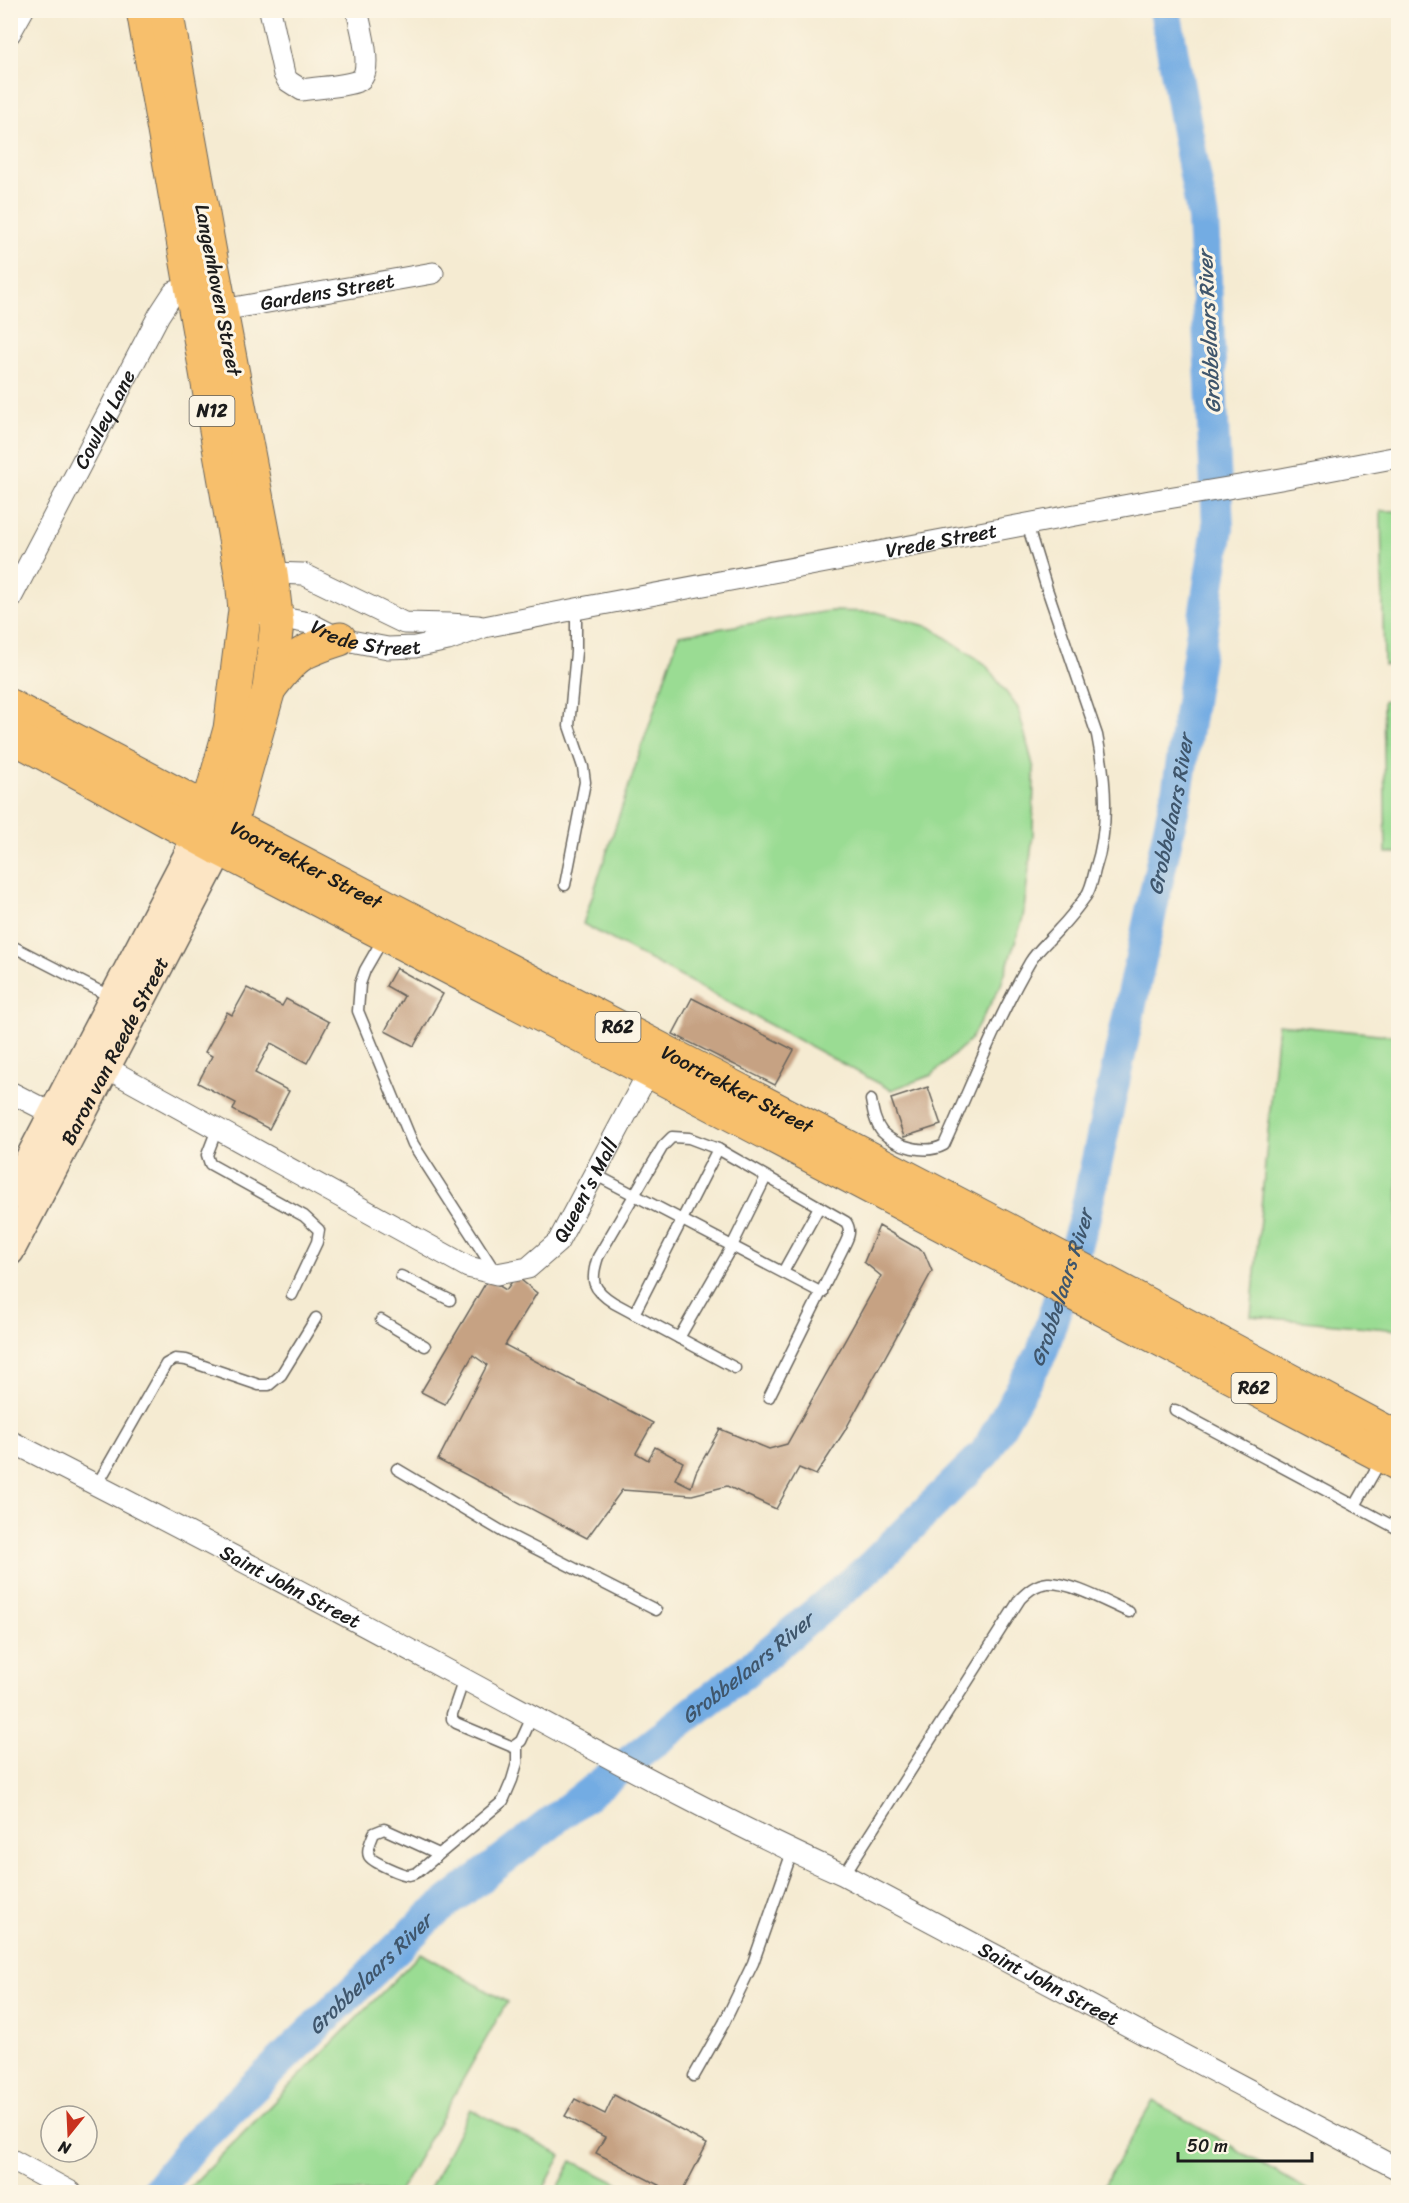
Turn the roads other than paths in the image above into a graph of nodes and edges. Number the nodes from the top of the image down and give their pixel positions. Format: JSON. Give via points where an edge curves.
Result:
{"nodes":[{"id":1,"x":23,"y":10,"type":"edge"},
{"id":2,"x":143,"y":10,"type":"edge"},
{"id":3,"x":166,"y":10,"type":"edge"},
{"id":4,"x":270,"y":10,"type":"edge"},
{"id":5,"x":357,"y":10,"type":"edge"},
{"id":6,"x":10,"y":33,"type":"edge"},
{"id":7,"x":433,"y":273,"type":"dead end"},
{"id":8,"x":190,"y":287,"type":"junction"},
{"id":9,"x":222,"y":310,"type":"junction"},
{"id":10,"x":1398,"y":457,"type":"edge"},
{"id":11,"x":1028,"y":524,"type":"junction"},
{"id":12,"x":253,"y":587,"type":"junction"},
{"id":13,"x":10,"y":600,"type":"edge"},
{"id":14,"x":576,"y":609,"type":"junction"},
{"id":15,"x":277,"y":618,"type":"junction"},
{"id":16,"x":484,"y":627,"type":"junction"},
{"id":17,"x":340,"y":639,"type":"junction"},
{"id":18,"x":269,"y":689,"type":"junction"},
{"id":19,"x":10,"y":706,"type":"edge"},
{"id":20,"x":10,"y":735,"type":"edge"},
{"id":21,"x":213,"y":829,"type":"junction"},
{"id":22,"x":565,"y":885,"type":"dead end"},
{"id":23,"x":385,"y":934,"type":"junction"},
{"id":24,"x":10,"y":945,"type":"edge"},
{"id":25,"x":114,"y":998,"type":"junction"},
{"id":26,"x":655,"y":1060,"type":"junction"},
{"id":27,"x":105,"y":1067,"type":"junction"},
{"id":28,"x":10,"y":1092,"type":"edge"},
{"id":29,"x":871,"y":1101,"type":"dead end"},
{"id":30,"x":53,"y":1114,"type":"junction"},
{"id":31,"x":217,"y":1129,"type":"junction"},
{"id":32,"x":718,"y":1149,"type":"junction"},
{"id":33,"x":594,"y":1174,"type":"junction"},
{"id":34,"x":766,"y":1177,"type":"junction"},
{"id":35,"x":634,"y":1194,"type":"junction"},
{"id":36,"x":10,"y":1196,"type":"edge"},
{"id":37,"x":819,"y":1207,"type":"junction"},
{"id":38,"x":682,"y":1219,"type":"junction"},
{"id":39,"x":732,"y":1246,"type":"junction"},
{"id":40,"x":10,"y":1251,"type":"edge"},
{"id":41,"x":783,"y":1272,"type":"junction"},
{"id":42,"x":497,"y":1274,"type":"junction"},
{"id":43,"x":401,"y":1276,"type":"dead end"},
{"id":44,"x":822,"y":1293,"type":"junction"},
{"id":45,"x":292,"y":1295,"type":"dead end"},
{"id":46,"x":450,"y":1300,"type":"dead end"},
{"id":47,"x":634,"y":1314,"type":"junction"},
{"id":48,"x":316,"y":1318,"type":"dead end"},
{"id":49,"x":381,"y":1320,"type":"dead end"},
{"id":50,"x":679,"y":1338,"type":"junction"},
{"id":51,"x":425,"y":1346,"type":"dead end"},
{"id":52,"x":735,"y":1368,"type":"dead end"},
{"id":53,"x":769,"y":1397,"type":"dead end"},
{"id":54,"x":1175,"y":1410,"type":"dead end"},
{"id":55,"x":10,"y":1441,"type":"edge"},
{"id":56,"x":1394,"y":1449,"type":"edge"},
{"id":57,"x":397,"y":1469,"type":"dead end"},
{"id":58,"x":97,"y":1485,"type":"junction"},
{"id":59,"x":1355,"y":1506,"type":"junction"},
{"id":60,"x":1398,"y":1529,"type":"edge"},
{"id":61,"x":656,"y":1610,"type":"dead end"},
{"id":62,"x":1129,"y":1612,"type":"dead end"},
{"id":63,"x":464,"y":1679,"type":"junction"},
{"id":64,"x":532,"y":1717,"type":"junction"},
{"id":65,"x":517,"y":1745,"type":"junction"},
{"id":66,"x":792,"y":1852,"type":"junction"},
{"id":67,"x":440,"y":1854,"type":"junction"},
{"id":68,"x":844,"y":1875,"type":"junction"},
{"id":69,"x":694,"y":2076,"type":"dead end"},
{"id":70,"x":10,"y":2159,"type":"edge"},
{"id":71,"x":1398,"y":2169,"type":"edge"},
{"id":72,"x":68,"y":2191,"type":"edge"}],
"edges":[{"from":1,"to":6,"type":"street"},
{"from":2,"to":8,"type":"main road","name":"Langenhoven Street","number":"N12"},
{"from":3,"to":9,"type":"main road","name":"Langenhoven Street","number":"N12"},
{"from":4,"to":5,"type":"street","via":[[284,74],[302,90],[357,81],[366,72]]},
{"from":7,"to":9,"type":"street","name":"Gardens Street"},
{"from":8,"to":9,"type":"street","via":[[206,306]]},
{"from":8,"to":12,"type":"main road","name":"Langenhoven Street","number":"N12"},
{"from":8,"to":13,"type":"street","name":"Cowley Lane","via":[[174,292],[159,315]]},
{"from":9,"to":12,"type":"main road","name":"Langenhoven Street","number":"N12"},
{"from":10,"to":11,"type":"street","name":"Vrede Street"},
{"from":11,"to":14,"type":"street","name":"Vrede Street"},
{"from":11,"to":29,"type":"lane","via":[[1102,759],[1106,820],[1097,865],[1088,894],[1031,961],[944,1145],[924,1150],[893,1140],[882,1131]]},
{"from":12,"to":15,"type":"main road","name":"Langenhoven Street","number":"N12"},
{"from":12,"to":16,"type":"street","name":"Vrede Street","via":[[303,574],[404,623]]},
{"from":12,"to":21,"type":"main road","name":"Langenhoven Street","number":"N12","via":[[230,729],[213,790]]},
{"from":14,"to":16,"type":"street","name":"Vrede Street"},
{"from":14,"to":22,"type":"lane","via":[[576,652],[568,711],[585,782]]},
{"from":15,"to":17,"type":"street","name":"Vrede Street","via":[[309,623]]},
{"from":15,"to":18,"type":"main road","name":"Langenhoven Street","number":"N12"},
{"from":16,"to":17,"type":"street","name":"Vrede Street","via":[[415,647],[388,648]]},
{"from":17,"to":18,"type":"main road","via":[[302,652]]},
{"from":18,"to":21,"type":"main road","name":"Langenhoven Street","number":"N12"},
{"from":19,"to":21,"type":"main road","name":"Voortrekker Street"},
{"from":20,"to":21,"type":"main road","name":"Voortrekker Street"},
{"from":21,"to":23,"type":"main road","name":"Voortrekker Street","number":"R62"},
{"from":21,"to":25,"type":"main road","name":"Baron van Reede Street","via":[[188,855]]},
{"from":21,"to":26,"type":"main road","name":"Voortrekker Street","number":"R62"},
{"from":21,"to":27,"type":"main road","name":"Baron van Reede Street"},
{"from":23,"to":26,"type":"main road","name":"Voortrekker Street","number":"R62"},
{"from":23,"to":42,"type":"lane","via":[[360,984],[358,1011],[413,1144]]},
{"from":24,"to":25,"type":"lane"},
{"from":25,"to":30,"type":"main road","name":"Baron van Reede Street"},
{"from":26,"to":33,"type":"street","name":"Queen's Mall"},
{"from":26,"to":56,"type":"main road","name":"Voortrekker Street","number":"R62"},
{"from":27,"to":31,"type":"street","name":"Queen's Mall"},
{"from":27,"to":40,"type":"main road","name":"Baron van Reede Street"},
{"from":28,"to":30,"type":"street"},
{"from":30,"to":36,"type":"main road","name":"Baron van Reede Street"},
{"from":31,"to":42,"type":"street","name":"Queen's Mall","via":[[468,1267]]},
{"from":31,"to":45,"type":"lane","via":[[207,1155],[210,1164],[304,1216],[319,1230]]},
{"from":32,"to":34,"type":"lane"},
{"from":32,"to":35,"type":"lane","via":[[689,1138],[672,1137]]},
{"from":32,"to":38,"type":"lane"},
{"from":33,"to":35,"type":"lane"},
{"from":33,"to":42,"type":"street","name":"Queen's Mall","via":[[558,1242],[546,1255],[528,1268]]},
{"from":34,"to":37,"type":"lane"},
{"from":34,"to":39,"type":"lane"},
{"from":35,"to":38,"type":"lane"},
{"from":35,"to":47,"type":"lane","via":[[593,1273],[600,1294]]},
{"from":37,"to":41,"type":"lane"},
{"from":37,"to":44,"type":"lane","via":[[849,1227],[847,1240]]},
{"from":38,"to":39,"type":"lane"},
{"from":38,"to":47,"type":"lane"},
{"from":39,"to":41,"type":"lane"},
{"from":39,"to":50,"type":"lane"},
{"from":41,"to":44,"type":"lane"},
{"from":43,"to":46,"type":"lane"},
{"from":44,"to":53,"type":"lane"},
{"from":47,"to":50,"type":"lane"},
{"from":48,"to":58,"type":"lane","via":[[281,1375],[269,1385],[186,1360],[175,1359],[166,1364]]},
{"from":49,"to":51,"type":"lane"},
{"from":50,"to":52,"type":"lane"},
{"from":54,"to":59,"type":"lane"},
{"from":55,"to":58,"type":"street","name":"Saint John Street"},
{"from":56,"to":59,"type":"lane"},
{"from":57,"to":61,"type":"lane","via":[[503,1532]]},
{"from":58,"to":63,"type":"street","name":"Saint John Street"},
{"from":59,"to":60,"type":"lane"},
{"from":62,"to":68,"type":"lane","via":[[1076,1589],[1048,1583],[1031,1588],[1020,1599]]},
{"from":63,"to":64,"type":"street","name":"Saint John Street"},
{"from":63,"to":65,"type":"lane","via":[[452,1719],[508,1746]]},
{"from":64,"to":65,"type":"lane"},
{"from":64,"to":66,"type":"street","name":"Saint John Street"},
{"from":65,"to":67,"type":"lane","via":[[517,1763],[503,1801]]},
{"from":66,"to":68,"type":"street","name":"Saint John Street"},
{"from":66,"to":69,"type":"lane","via":[[753,1963]]},
{"from":67,"to":67,"type":"lane","via":[[409,1875],[371,1859],[368,1849],[374,1833],[384,1829]]},
{"from":68,"to":71,"type":"street","name":"Saint John Street"},
{"from":70,"to":72,"type":"street"}]}
